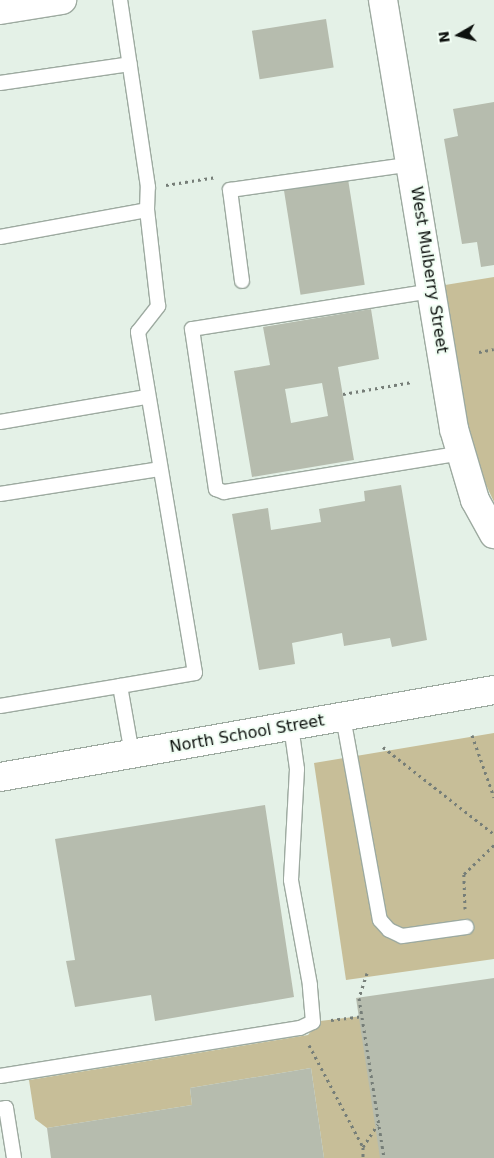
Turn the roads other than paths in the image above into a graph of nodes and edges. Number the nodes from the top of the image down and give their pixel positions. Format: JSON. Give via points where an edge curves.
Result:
{"nodes":[{"id":1,"x":62,"y":0,"type":"edge"},
{"id":2,"x":120,"y":0,"type":"edge"},
{"id":3,"x":384,"y":0,"type":"edge"},
{"id":4,"x":0,"y":10,"type":"edge"},
{"id":5,"x":130,"y":64,"type":"junction"},
{"id":6,"x":0,"y":84,"type":"edge"},
{"id":7,"x":412,"y":164,"type":"junction"},
{"id":8,"x":147,"y":210,"type":"junction"},
{"id":9,"x":0,"y":237,"type":"edge"},
{"id":10,"x":242,"y":281,"type":"dead end"},
{"id":11,"x":432,"y":291,"type":"junction"},
{"id":12,"x":147,"y":397,"type":"junction"},
{"id":13,"x":0,"y":422,"type":"edge"},
{"id":14,"x":461,"y":453,"type":"junction"},
{"id":15,"x":159,"y":469,"type":"junction"},
{"id":16,"x":0,"y":494,"type":"edge"},
{"id":17,"x":494,"y":534,"type":"edge"},
{"id":18,"x":120,"y":686,"type":"junction"},
{"id":19,"x":494,"y":690,"type":"edge"},
{"id":20,"x":0,"y":706,"type":"edge"},
{"id":21,"x":343,"y":717,"type":"junction"},
{"id":22,"x":291,"y":726,"type":"junction"},
{"id":23,"x":132,"y":754,"type":"junction"},
{"id":24,"x":0,"y":778,"type":"edge"},
{"id":25,"x":466,"y":927,"type":"road end"},
{"id":26,"x":0,"y":1076,"type":"edge"},
{"id":27,"x":0,"y":1109,"type":"edge"},
{"id":28,"x":14,"y":1158,"type":"edge"}],
"edges":[{"from":1,"to":4,"type":"street"},
{"from":2,"to":5,"type":"lane"},
{"from":3,"to":7,"type":"street","name":"West Mulberry Street"},
{"from":5,"to":6,"type":"lane"},
{"from":5,"to":8,"type":"lane","via":[[148,188]]},
{"from":7,"to":10,"type":"lane","via":[[230,190]]},
{"from":7,"to":11,"type":"street","name":"West Mulberry Street"},
{"from":8,"to":9,"type":"lane"},
{"from":8,"to":12,"type":"lane","via":[[158,306],[138,332]]},
{"from":11,"to":14,"type":"street","name":"West Mulberry Street"},
{"from":11,"to":14,"type":"lane","via":[[192,330],[216,489],[224,492]]},
{"from":12,"to":13,"type":"lane"},
{"from":12,"to":15,"type":"lane"},
{"from":14,"to":17,"type":"street","name":"West Mulberry Street","via":[[475,500]]},
{"from":15,"to":16,"type":"lane"},
{"from":15,"to":18,"type":"lane","via":[[195,673]]},
{"from":18,"to":20,"type":"lane"},
{"from":18,"to":23,"type":"lane"},
{"from":19,"to":21,"type":"street","name":"North School Street"},
{"from":21,"to":22,"type":"street","name":"North School Street"},
{"from":21,"to":25,"type":"lane","via":[[380,920],[389,930],[402,936]]},
{"from":22,"to":23,"type":"street","name":"North School Street"},
{"from":22,"to":26,"type":"lane","via":[[297,769],[291,880],[310,985],[307,1026]]},
{"from":23,"to":24,"type":"street","name":"North School Street"},
{"from":27,"to":28,"type":"lane","via":[[6,1108]]}]}
